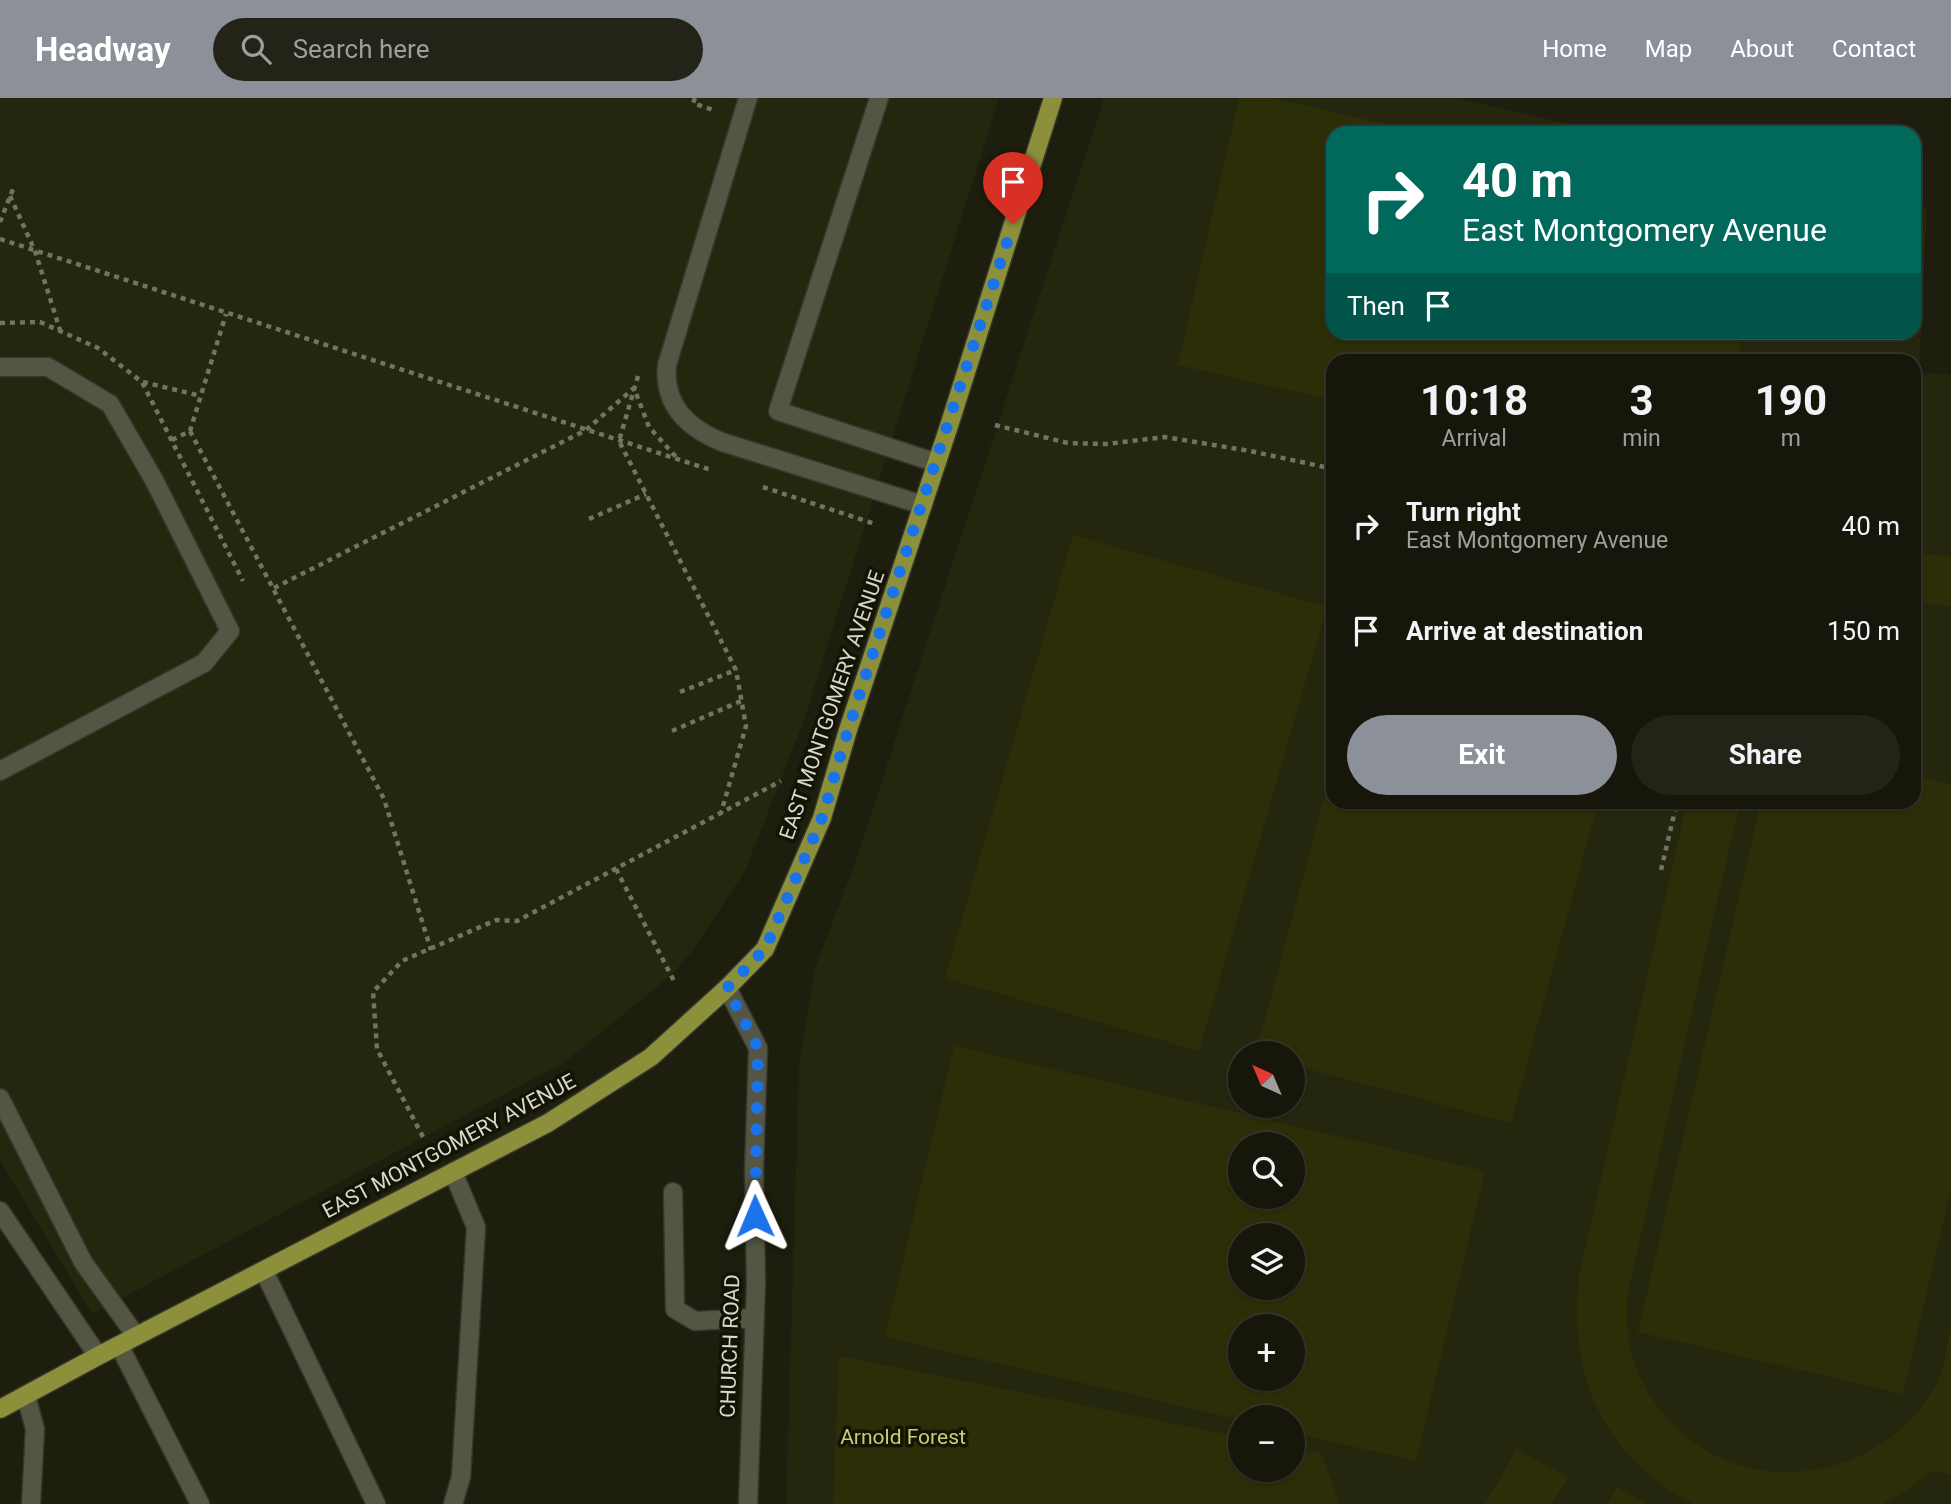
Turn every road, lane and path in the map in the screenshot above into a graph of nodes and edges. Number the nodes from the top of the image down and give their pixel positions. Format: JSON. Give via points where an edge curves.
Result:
{"nodes":[{"id":1,"x":748,"y":98,"type":"edge"},
{"id":2,"x":879,"y":98,"type":"edge"},
{"id":3,"x":1053,"y":98,"type":"edge"},
{"id":4,"x":13,"y":188,"type":"dead end"},
{"id":5,"x":10,"y":195,"type":"junction"},
{"id":6,"x":0,"y":222,"type":"edge"},
{"id":7,"x":0,"y":239,"type":"edge"},
{"id":8,"x":35,"y":251,"type":"junction"},
{"id":9,"x":226,"y":314,"type":"junction"},
{"id":10,"x":61,"y":331,"type":"dead end"},
{"id":11,"x":0,"y":367,"type":"edge"},
{"id":12,"x":142,"y":382,"type":"dead end"},
{"id":13,"x":634,"y":388,"type":"junction"},
{"id":14,"x":201,"y":396,"type":"junction"},
{"id":15,"x":995,"y":425,"type":"dead end"},
{"id":16,"x":586,"y":430,"type":"junction"},
{"id":17,"x":190,"y":431,"type":"junction"},
{"id":18,"x":172,"y":440,"type":"dead end"},
{"id":19,"x":619,"y":441,"type":"junction"},
{"id":20,"x":679,"y":460,"type":"junction"},
{"id":21,"x":937,"y":463,"type":"junction"},
{"id":22,"x":1326,"y":467,"type":"edge"},
{"id":23,"x":716,"y":472,"type":"dead end"},
{"id":24,"x":752,"y":483,"type":"dead end"},
{"id":25,"x":646,"y":494,"type":"junction"},
{"id":26,"x":923,"y":505,"type":"junction"},
{"id":27,"x":589,"y":519,"type":"dead end"},
{"id":28,"x":875,"y":524,"type":"dead end"},
{"id":29,"x":274,"y":588,"type":"junction"},
{"id":30,"x":736,"y":670,"type":"junction"},
{"id":31,"x":680,"y":692,"type":"dead end"},
{"id":32,"x":741,"y":701,"type":"junction"},
{"id":33,"x":673,"y":731,"type":"dead end"},
{"id":34,"x":0,"y":771,"type":"edge"},
{"id":35,"x":781,"y":781,"type":"dead end"},
{"id":36,"x":1674,"y":809,"type":"edge"},
{"id":37,"x":722,"y":813,"type":"junction"},
{"id":38,"x":616,"y":869,"type":"junction"},
{"id":39,"x":1661,"y":870,"type":"dead end"},
{"id":40,"x":431,"y":950,"type":"junction"},
{"id":41,"x":674,"y":982,"type":"dead end"},
{"id":42,"x":727,"y":988,"type":"junction"},
{"id":43,"x":0,"y":1098,"type":"edge"},
{"id":44,"x":423,"y":1137,"type":"dead end"},
{"id":45,"x":453,"y":1172,"type":"junction"},
{"id":46,"x":673,"y":1192,"type":"dead end"},
{"id":47,"x":0,"y":1211,"type":"edge"},
{"id":48,"x":264,"y":1271,"type":"junction"},
{"id":49,"x":755,"y":1318,"type":"junction"},
{"id":50,"x":136,"y":1336,"type":"junction"},
{"id":51,"x":119,"y":1345,"type":"junction"},
{"id":52,"x":98,"y":1356,"type":"junction"},
{"id":53,"x":26,"y":1396,"type":"junction"},
{"id":54,"x":0,"y":1409,"type":"edge"},
{"id":55,"x":32,"y":1504,"type":"edge"},
{"id":56,"x":200,"y":1504,"type":"edge"},
{"id":57,"x":376,"y":1504,"type":"edge"},
{"id":58,"x":453,"y":1504,"type":"edge"},
{"id":59,"x":748,"y":1504,"type":"edge"}],
"edges":[{"from":1,"to":26,"type":"street","via":[[667,365],[665,382],[671,402],[703,434],[722,442]]},
{"from":2,"to":21,"type":"street","via":[[778,411]]},
{"from":3,"to":21,"type":"main road","name":"EAST MONTGOMERY AVENUE"},
{"from":4,"to":5,"type":"path"},
{"from":5,"to":6,"type":"path"},
{"from":5,"to":8,"type":"path"},
{"from":7,"to":8,"type":"path"},
{"from":8,"to":9,"type":"path"},
{"from":8,"to":10,"type":"path"},
{"from":9,"to":14,"type":"path"},
{"from":9,"to":16,"type":"path"},
{"from":11,"to":34,"type":"street","via":[[48,367],[110,404],[230,631],[204,663]]},
{"from":12,"to":14,"type":"path"},
{"from":13,"to":16,"type":"path"},
{"from":13,"to":19,"type":"path"},
{"from":13,"to":20,"type":"path","via":[[649,427]]},
{"from":14,"to":17,"type":"path"},
{"from":15,"to":22,"type":"path","via":[[1068,443],[1107,444],[1165,436]]},
{"from":16,"to":19,"type":"path"},
{"from":16,"to":29,"type":"path"},
{"from":17,"to":18,"type":"path"},
{"from":17,"to":29,"type":"path"},
{"from":19,"to":20,"type":"path"},
{"from":19,"to":25,"type":"path"},
{"from":20,"to":23,"type":"path"},
{"from":21,"to":26,"type":"main road","name":"EAST MONTGOMERY AVENUE"},
{"from":24,"to":28,"type":"path"},
{"from":25,"to":27,"type":"path"},
{"from":25,"to":30,"type":"path"},
{"from":26,"to":42,"type":"main road","name":"EAST MONTGOMERY AVENUE","via":[[822,818],[765,949]]},
{"from":29,"to":40,"type":"path","via":[[384,799]]},
{"from":30,"to":31,"type":"path"},
{"from":30,"to":32,"type":"path"},
{"from":32,"to":33,"type":"path"},
{"from":32,"to":37,"type":"path","via":[[746,726]]},
{"from":35,"to":37,"type":"path"},
{"from":36,"to":39,"type":"path"},
{"from":37,"to":38,"type":"path"},
{"from":38,"to":40,"type":"path","via":[[517,921],[496,920]]},
{"from":38,"to":41,"type":"path"},
{"from":40,"to":44,"type":"path","via":[[402,961],[373,992],[377,1049]]},
{"from":42,"to":45,"type":"main road","name":"EAST MONTGOMERY AVENUE","via":[[651,1057],[548,1123]]},
{"from":42,"to":49,"type":"street","name":"CHURCH ROAD","via":[[758,1048]]},
{"from":43,"to":50,"type":"street","via":[[83,1262]]},
{"from":45,"to":48,"type":"main road","name":"EAST MONTGOMERY AVENUE"},
{"from":45,"to":58,"type":"street","via":[[475,1227],[461,1477]]},
{"from":46,"to":49,"type":"street","via":[[675,1310],[695,1321]]},
{"from":47,"to":52,"type":"street"},
{"from":48,"to":50,"type":"main road","name":"EAST MONTGOMERY AVENUE"},
{"from":48,"to":57,"type":"street"},
{"from":49,"to":59,"type":"street","name":"CHURCH ROAD"},
{"from":50,"to":51,"type":"main road","name":"EAST MONTGOMERY AVENUE"},
{"from":51,"to":52,"type":"main road","name":"EAST MONTGOMERY AVENUE"},
{"from":51,"to":56,"type":"street"},
{"from":52,"to":53,"type":"main road","name":"EAST MONTGOMERY AVENUE"},
{"from":53,"to":54,"type":"main road","name":"EAST MONTGOMERY AVENUE"},
{"from":53,"to":55,"type":"street","via":[[35,1429]]}]}
